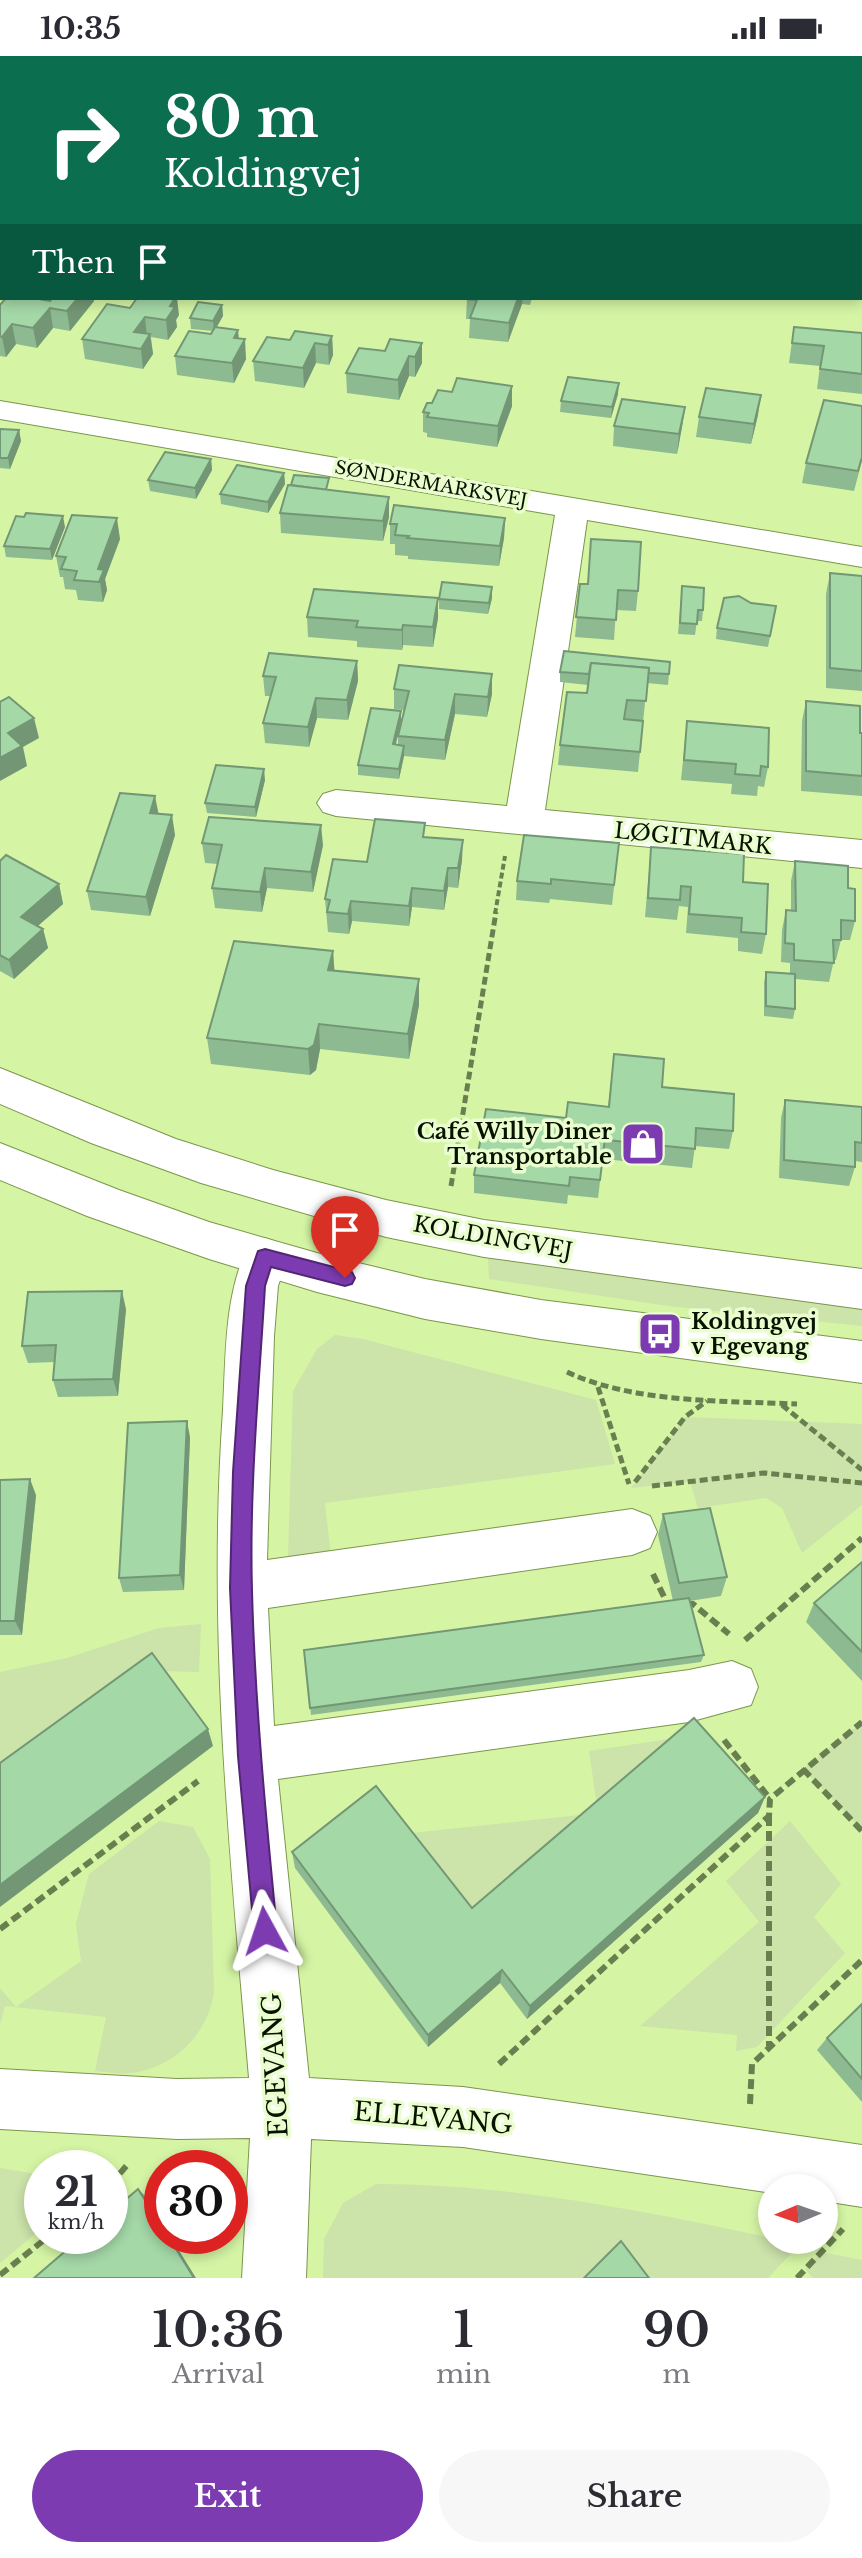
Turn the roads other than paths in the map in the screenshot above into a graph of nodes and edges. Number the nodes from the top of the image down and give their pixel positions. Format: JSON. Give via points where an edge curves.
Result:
{"nodes":[{"id":1,"x":0,"y":410,"type":"edge"},
{"id":2,"x":572,"y":508,"type":"junction"},
{"id":3,"x":862,"y":557,"type":"edge"},
{"id":4,"x":336,"y":803,"type":"dead end"},
{"id":5,"x":517,"y":820,"type":"junction"},
{"id":6,"x":862,"y":854,"type":"edge"},
{"id":7,"x":0,"y":1085,"type":"edge"},
{"id":8,"x":0,"y":1161,"type":"edge"},
{"id":9,"x":265,"y":1257,"type":"junction"},
{"id":10,"x":862,"y":1289,"type":"edge"},
{"id":11,"x":862,"y":1362,"type":"edge"},
{"id":12,"x":632,"y":1510,"type":"road end"},
{"id":13,"x":241,"y":1588,"type":"junction"},
{"id":14,"x":711,"y":1692,"type":"road end"},
{"id":15,"x":249,"y":1756,"type":"junction"},
{"id":16,"x":0,"y":2099,"type":"edge"},
{"id":17,"x":282,"y":2107,"type":"junction"},
{"id":18,"x":857,"y":2198,"type":"edge"},
{"id":19,"x":274,"y":2278,"type":"edge"}],
"edges":[{"from":1,"to":2,"type":"street","name":"SØNDERMARKSVEJ"},
{"from":2,"to":3,"type":"street","name":"SØNDERMARKSVEJ"},
{"from":2,"to":5,"type":"street"},
{"from":4,"to":5,"type":"street","name":"LØGITMARK"},
{"from":5,"to":6,"type":"street","name":"LØGITMARK"},
{"from":7,"to":10,"type":"street","name":"KOLDINGVEJ","via":[[158,1150],[276,1188],[443,1231]]},
{"from":8,"to":9,"type":"street","via":[[65,1190]]},
{"from":9,"to":11,"type":"street","via":[[469,1307]]},
{"from":9,"to":13,"type":"street","name":"EGEVANG","via":[[255,1286],[251,1336]]},
{"from":12,"to":13,"type":"street"},
{"from":13,"to":15,"type":"street","name":"EGEVANG"},
{"from":14,"to":15,"type":"street"},
{"from":15,"to":17,"type":"street","name":"EGEVANG"},
{"from":16,"to":17,"type":"street","name":"ELLEVANG","via":[[177,2109]]},
{"from":17,"to":18,"type":"street","name":"ELLEVANG","via":[[463,2117],[746,2158]]},
{"from":17,"to":19,"type":"street","name":"EGEVANG"}]}
